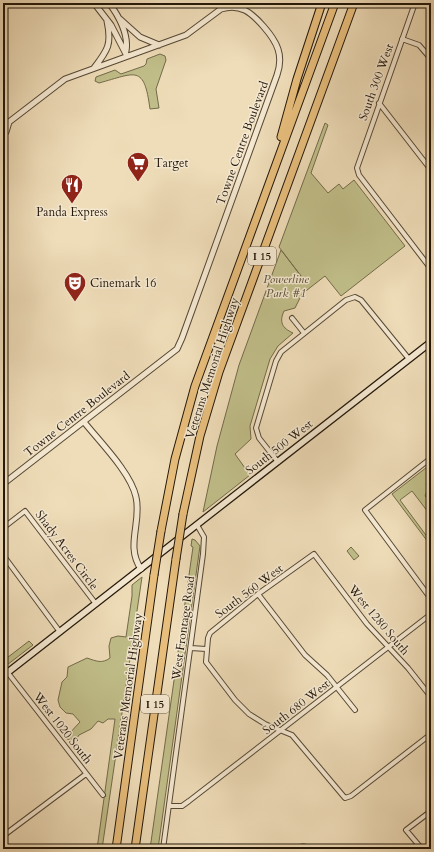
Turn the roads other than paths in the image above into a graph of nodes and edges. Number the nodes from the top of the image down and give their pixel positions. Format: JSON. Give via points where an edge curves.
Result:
{"nodes":[{"id":1,"x":94,"y":3,"type":"edge"},
{"id":2,"x":109,"y":3,"type":"edge"},
{"id":3,"x":322,"y":3,"type":"edge"},
{"id":4,"x":334,"y":3,"type":"edge"},
{"id":5,"x":354,"y":3,"type":"edge"},
{"id":6,"x":415,"y":3,"type":"edge"},
{"id":7,"x":223,"y":6,"type":"edge"},
{"id":8,"x":106,"y":18,"type":"junction"},
{"id":9,"x":119,"y":19,"type":"junction"},
{"id":10,"x":402,"y":39,"type":"junction"},
{"id":11,"x":159,"y":45,"type":"junction"},
{"id":12,"x":126,"y":54,"type":"junction"},
{"id":13,"x":431,"y":59,"type":"edge"},
{"id":14,"x":94,"y":69,"type":"junction"},
{"id":15,"x":379,"y":103,"type":"junction"},
{"id":16,"x":9,"y":122,"type":"junction"},
{"id":17,"x":3,"y":124,"type":"edge"},
{"id":18,"x":3,"y":134,"type":"edge"},
{"id":19,"x":431,"y":170,"type":"edge"},
{"id":20,"x":269,"y":183,"type":"junction"},
{"id":21,"x":431,"y":269,"type":"edge"},
{"id":22,"x":292,"y":318,"type":"dead end"},
{"id":23,"x":304,"y":333,"type":"junction"},
{"id":24,"x":431,"y":342,"type":"edge"},
{"id":25,"x":409,"y":359,"type":"junction"},
{"id":26,"x":84,"y":422,"type":"junction"},
{"id":27,"x":431,"y":458,"type":"edge"},
{"id":28,"x":278,"y":462,"type":"junction"},
{"id":29,"x":3,"y":484,"type":"edge"},
{"id":30,"x":197,"y":525,"type":"junction"},
{"id":31,"x":3,"y":528,"type":"edge"},
{"id":32,"x":314,"y":554,"type":"joint"},
{"id":33,"x":3,"y":555,"type":"edge"},
{"id":34,"x":141,"y":569,"type":"junction"},
{"id":35,"x":258,"y":594,"type":"junction"},
{"id":36,"x":431,"y":599,"type":"edge"},
{"id":37,"x":96,"y":604,"type":"junction"},
{"id":38,"x":431,"y":614,"type":"edge"},
{"id":39,"x":60,"y":632,"type":"junction"},
{"id":40,"x":388,"y":647,"type":"junction"},
{"id":41,"x":191,"y":648,"type":"junction"},
{"id":42,"x":206,"y":649,"type":"junction"},
{"id":43,"x":5,"y":674,"type":"edge"},
{"id":44,"x":338,"y":687,"type":"junction"},
{"id":45,"x":431,"y":698,"type":"edge"},
{"id":46,"x":355,"y":710,"type":"dead end"},
{"id":47,"x":282,"y":731,"type":"junction"},
{"id":48,"x":431,"y":734,"type":"edge"},
{"id":49,"x":86,"y":774,"type":"junction"},
{"id":50,"x":103,"y":795,"type":"dead end"},
{"id":51,"x":169,"y":806,"type":"junction"},
{"id":52,"x":431,"y":811,"type":"edge"},
{"id":53,"x":3,"y":836,"type":"edge"},
{"id":54,"x":116,"y":849,"type":"edge"},
{"id":55,"x":135,"y":849,"type":"edge"},
{"id":56,"x":163,"y":849,"type":"edge"},
{"id":57,"x":290,"y":849,"type":"edge"},
{"id":58,"x":318,"y":849,"type":"edge"},
{"id":59,"x":422,"y":849,"type":"edge"}],
"edges":[{"from":1,"to":8,"type":"street"},
{"from":2,"to":9,"type":"street"},
{"from":3,"to":20,"type":"highway","via":[[297,79]]},
{"from":4,"to":20,"type":"highway","name":"Veterans Memorial Highway","number":"I 15"},
{"from":5,"to":55,"type":"highway","name":"Veterans Memorial Highway","number":"I 15","bridge":true,"via":[[219,372],[200,436],[183,514]]},
{"from":6,"to":10,"type":"street","name":"South 300 West"},
{"from":7,"to":11,"type":"street","name":"Towne Centre Boulevard","via":[[195,30]]},
{"from":7,"to":26,"type":"street","name":"Towne Centre Boulevard","via":[[239,7],[249,11],[272,37],[281,58],[278,75],[181,342],[166,359]]},
{"from":8,"to":12,"type":"street"},
{"from":8,"to":14,"type":"street","via":[[110,40]]},
{"from":9,"to":11,"type":"street","via":[[140,37]]},
{"from":9,"to":12,"type":"street","via":[[128,42]]},
{"from":10,"to":13,"type":"street","via":[[419,45]]},
{"from":10,"to":15,"type":"street","name":"South 300 West"},
{"from":11,"to":12,"type":"street","name":"Towne Centre Boulevard"},
{"from":12,"to":14,"type":"street","name":"Towne Centre Boulevard"},
{"from":14,"to":16,"type":"street","name":"Towne Centre Boulevard","via":[[60,82]]},
{"from":15,"to":19,"type":"street"},
{"from":15,"to":21,"type":"street","name":"South 300 West","via":[[357,168],[359,175]]},
{"from":16,"to":17,"type":"street"},
{"from":16,"to":18,"type":"street","name":"Towne Centre Boulevard"},
{"from":20,"to":54,"type":"highway","name":"Veterans Memorial Highway","number":"I 15","bridge":true,"via":[[193,392],[175,459],[154,576]]},
{"from":22,"to":23,"type":"street"},
{"from":23,"to":25,"type":"street","via":[[346,300],[355,297],[364,302]]},
{"from":23,"to":28,"type":"street","via":[[285,348],[276,361],[256,424],[257,435]]},
{"from":24,"to":25,"type":"main road","name":"South 500 West"},
{"from":25,"to":28,"type":"main road","name":"South 500 West"},
{"from":26,"to":29,"type":"street","name":"Towne Centre Boulevard"},
{"from":26,"to":34,"type":"street","via":[[122,468],[133,486],[137,503],[133,552]]},
{"from":27,"to":36,"type":"street","via":[[365,510]]},
{"from":28,"to":30,"type":"main road","name":"South 500 West"},
{"from":30,"to":34,"type":"main road","name":"South 500 West"},
{"from":30,"to":41,"type":"street","name":"West Frontage Road","via":[[204,545]]},
{"from":31,"to":37,"type":"street","name":"Shady Acres Circle","via":[[25,511]]},
{"from":32,"to":35,"type":"street","name":"South 560 West"},
{"from":32,"to":40,"type":"street","name":"West 1280 South","via":[[367,624]]},
{"from":33,"to":39,"type":"street"},
{"from":34,"to":37,"type":"main road","name":"South 500 West"},
{"from":35,"to":42,"type":"street","name":"South 560 West","via":[[210,633]]},
{"from":35,"to":44,"type":"street","via":[[305,655]]},
{"from":37,"to":39,"type":"main road","name":"South 500 West"},
{"from":38,"to":40,"type":"street","name":"South 680 West"},
{"from":39,"to":43,"type":"main road","name":"South 500 West"},
{"from":40,"to":44,"type":"street","name":"South 680 West"},
{"from":40,"to":45,"type":"street","name":"West 1280 South"},
{"from":41,"to":42,"type":"street"},
{"from":41,"to":51,"type":"street","name":"West Frontage Road"},
{"from":42,"to":47,"type":"street","via":[[207,664],[239,705],[254,718]]},
{"from":43,"to":49,"type":"street","name":"West 1020 South"},
{"from":44,"to":46,"type":"street"},
{"from":44,"to":47,"type":"street","name":"South 680 West"},
{"from":47,"to":48,"type":"street","via":[[292,735],[345,798]]},
{"from":47,"to":51,"type":"street","name":"South 680 West","via":[[185,804],[178,807]]},
{"from":49,"to":50,"type":"street","name":"West 1020 South"},
{"from":49,"to":53,"type":"street"},
{"from":51,"to":56,"type":"street","name":"West Frontage Road"},
{"from":52,"to":59,"type":"street","via":[[406,830]]},
{"from":57,"to":58,"type":"street"}]}
